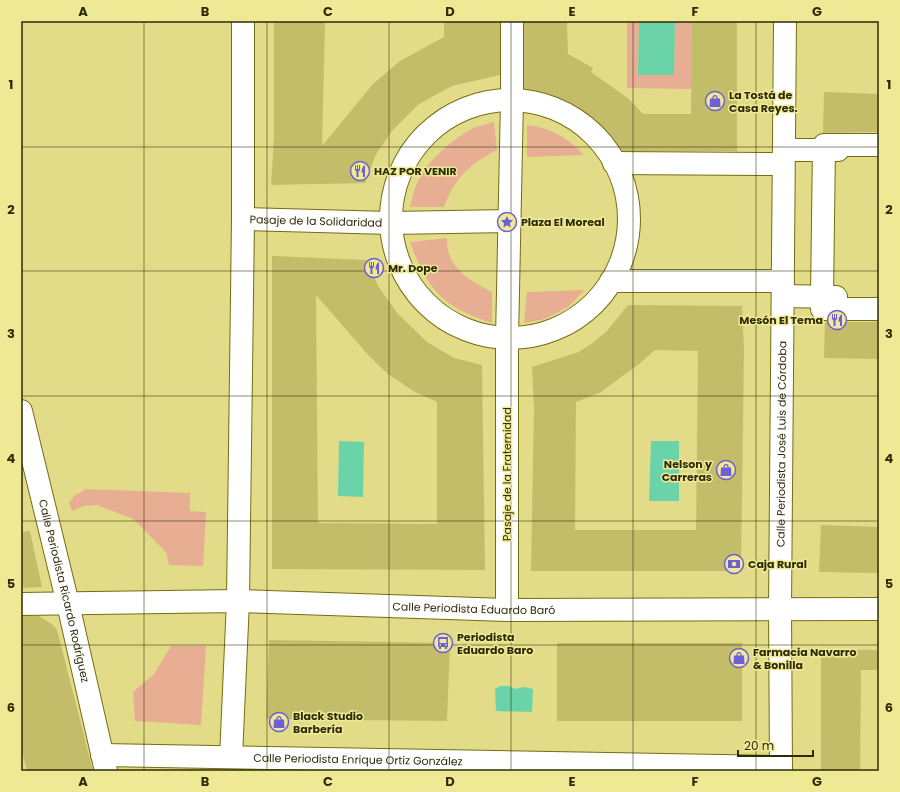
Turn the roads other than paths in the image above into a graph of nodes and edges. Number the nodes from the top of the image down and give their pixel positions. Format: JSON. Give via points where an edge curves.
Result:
{"nodes":[{"id":1,"x":243,"y":21,"type":"edge"},
{"id":2,"x":512,"y":21,"type":"edge"},
{"id":3,"x":785,"y":21,"type":"edge"},
{"id":4,"x":512,"y":100,"type":"junction"},
{"id":5,"x":879,"y":145,"type":"edge"},
{"id":6,"x":824,"y":150,"type":"junction"},
{"id":7,"x":879,"y":151,"type":"edge"},
{"id":8,"x":784,"y":157,"type":"junction"},
{"id":9,"x":614,"y":164,"type":"junction"},
{"id":10,"x":243,"y":219,"type":"junction"},
{"id":11,"x":510,"y":221,"type":"junction"},
{"id":12,"x":390,"y":222,"type":"junction"},
{"id":13,"x":611,"y":281,"type":"junction"},
{"id":14,"x":783,"y":288,"type":"junction"},
{"id":15,"x":822,"y":297,"type":"junction"},
{"id":16,"x":879,"y":298,"type":"edge"},
{"id":17,"x":879,"y":309,"type":"edge"},
{"id":18,"x":507,"y":339,"type":"junction"},
{"id":19,"x":22,"y":419,"type":"edge"},
{"id":20,"x":238,"y":601,"type":"junction"},
{"id":21,"x":21,"y":604,"type":"edge"},
{"id":22,"x":68,"y":604,"type":"junction"},
{"id":23,"x":780,"y":608,"type":"junction"},
{"id":24,"x":879,"y":609,"type":"edge"},
{"id":25,"x":507,"y":610,"type":"junction"},
{"id":26,"x":230,"y":757,"type":"junction"},
{"id":27,"x":104,"y":763,"type":"edge"},
{"id":28,"x":781,"y":769,"type":"edge"}],
"edges":[{"from":1,"to":10,"type":"street"},
{"from":2,"to":4,"type":"street"},
{"from":3,"to":8,"type":"street","name":"Calle Periodista José Luis de Córdoba"},
{"from":4,"to":9,"type":"street","via":[[549,106],[582,124],[608,150]]},
{"from":4,"to":11,"type":"street"},
{"from":4,"to":12,"type":"street","via":[[474,105],[440,122],[413,150],[396,184]]},
{"from":5,"to":6,"type":"street","via":[[824,145]]},
{"from":6,"to":7,"type":"street"},
{"from":6,"to":8,"type":"street"},
{"from":6,"to":15,"type":"street"},
{"from":8,"to":9,"type":"street"},
{"from":8,"to":14,"type":"street","name":"Calle Periodista José Luis de Córdoba"},
{"from":9,"to":13,"type":"street","via":[[624,184],[629,221],[623,258]]},
{"from":10,"to":12,"type":"street","name":"Pasaje de la Solidaridad"},
{"from":10,"to":20,"type":"street"},
{"from":11,"to":12,"type":"street"},
{"from":11,"to":18,"type":"street"},
{"from":12,"to":18,"type":"street","via":[[397,259],[414,291],[439,316],[472,333]]},
{"from":13,"to":14,"type":"street"},
{"from":13,"to":18,"type":"street","via":[[605,291],[578,317],[545,334]]},
{"from":14,"to":15,"type":"street"},
{"from":14,"to":23,"type":"street","name":"Calle Periodista José Luis de Córdoba"},
{"from":15,"to":16,"type":"street"},
{"from":15,"to":17,"type":"street","via":[[822,309]]},
{"from":18,"to":25,"type":"street","name":"Pasaje de la Fraternidad"},
{"from":19,"to":22,"type":"street","name":"Calle Periodista Ricardo Rodríguez"},
{"from":20,"to":22,"type":"street","name":"Calle Periodista Eduardo Baró"},
{"from":20,"to":25,"type":"street","name":"Calle Periodista Eduardo Baró"},
{"from":20,"to":26,"type":"street"},
{"from":21,"to":22,"type":"street","name":"Calle Periodista Eduardo Baró"},
{"from":22,"to":27,"type":"street","name":"Calle Periodista Ricardo Rodríguez"},
{"from":23,"to":24,"type":"street","name":"Calle Periodista Eduardo Baró"},
{"from":23,"to":25,"type":"street","name":"Calle Periodista Eduardo Baró"},
{"from":23,"to":28,"type":"street","name":"Calle Periodista José Luis de Córdoba"},
{"from":26,"to":27,"type":"street","name":"Calle Periodista Enrique Ortiz González"},
{"from":26,"to":28,"type":"street","name":"Calle Periodista Enrique Ortiz González"}]}
